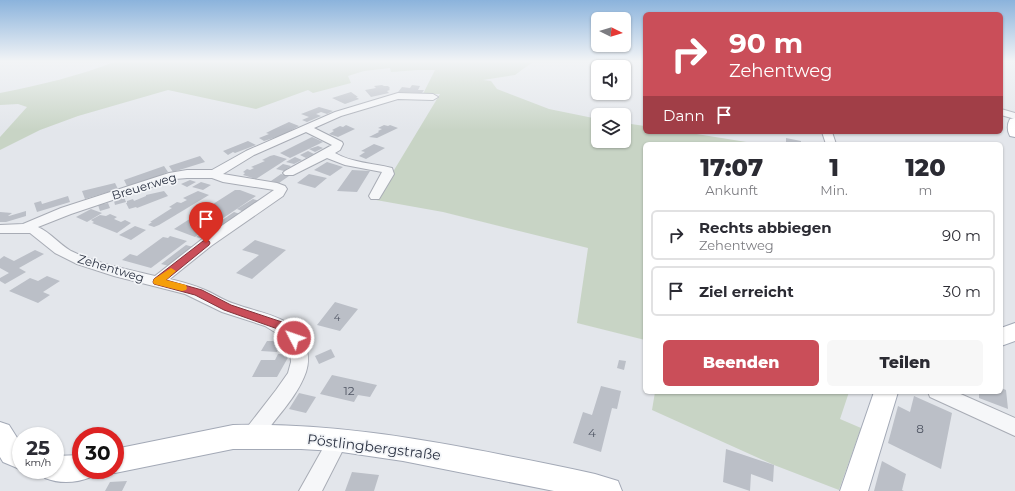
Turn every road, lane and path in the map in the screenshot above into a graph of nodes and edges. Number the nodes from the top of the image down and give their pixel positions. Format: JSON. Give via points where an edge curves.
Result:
{"nodes":[{"id":1,"x":434,"y":97,"type":"dead end"},
{"id":2,"x":1003,"y":113,"type":"edge"},
{"id":3,"x":1015,"y":116,"type":"edge"},
{"id":4,"x":1015,"y":122,"type":"edge"},
{"id":5,"x":306,"y":128,"type":"junction"},
{"id":6,"x":1015,"y":133,"type":"edge"},
{"id":7,"x":327,"y":153,"type":"junction"},
{"id":8,"x":289,"y":173,"type":"dead end"},
{"id":9,"x":214,"y":174,"type":"junction"},
{"id":10,"x":375,"y":196,"type":"dead end"},
{"id":11,"x":25,"y":228,"type":"junction"},
{"id":12,"x":0,"y":229,"type":"edge"},
{"id":13,"x":158,"y":282,"type":"junction"},
{"id":14,"x":1015,"y":331,"type":"edge"},
{"id":15,"x":1003,"y":337,"type":"edge"},
{"id":16,"x":885,"y":394,"type":"edge"},
{"id":17,"x":942,"y":394,"type":"edge"},
{"id":18,"x":1015,"y":426,"type":"edge"},
{"id":19,"x":0,"y":433,"type":"edge"},
{"id":20,"x":252,"y":436,"type":"junction"},
{"id":21,"x":338,"y":440,"type":"junction"},
{"id":22,"x":12,"y":453,"type":"edge"},
{"id":23,"x":124,"y":459,"type":"edge"},
{"id":24,"x":310,"y":491,"type":"edge"},
{"id":25,"x":608,"y":491,"type":"edge"},
{"id":26,"x":854,"y":491,"type":"edge"}],
"edges":[{"from":1,"to":5,"type":"street","via":[[394,96],[349,110]]},
{"from":2,"to":3,"type":"street"},
{"from":4,"to":6,"type":"main road"},
{"from":5,"to":7,"type":"street","via":[[338,144]]},
{"from":5,"to":9,"type":"street","via":[[246,155]]},
{"from":7,"to":8,"type":"street"},
{"from":7,"to":10,"type":"street","via":[[345,162],[388,170]]},
{"from":9,"to":11,"type":"street","name":"Breuerweg","via":[[173,176],[66,211]]},
{"from":9,"to":13,"type":"street","name":"Zehentweg","via":[[282,189],[206,243]]},
{"from":11,"to":12,"type":"street","name":"Zehentweg"},
{"from":11,"to":13,"type":"street","name":"Zehentweg","via":[[43,235],[60,250],[82,261]]},
{"from":13,"to":20,"type":"street","name":"Zehentweg","via":[[198,293],[278,325],[294,338],[300,352],[299,367],[292,382]]},
{"from":14,"to":15,"type":"main road"},
{"from":16,"to":26,"type":"main road"},
{"from":17,"to":18,"type":"street"},
{"from":19,"to":22,"type":"main road"},
{"from":20,"to":21,"type":"main road","name":"Pöstlingbergstraße"},
{"from":20,"to":23,"type":"main road","name":"Pöstlingbergstraße","via":[[233,437]]},
{"from":21,"to":24,"type":"street"},
{"from":21,"to":25,"type":"main road","name":"Pöstlingbergstraße","via":[[439,454]]}]}
